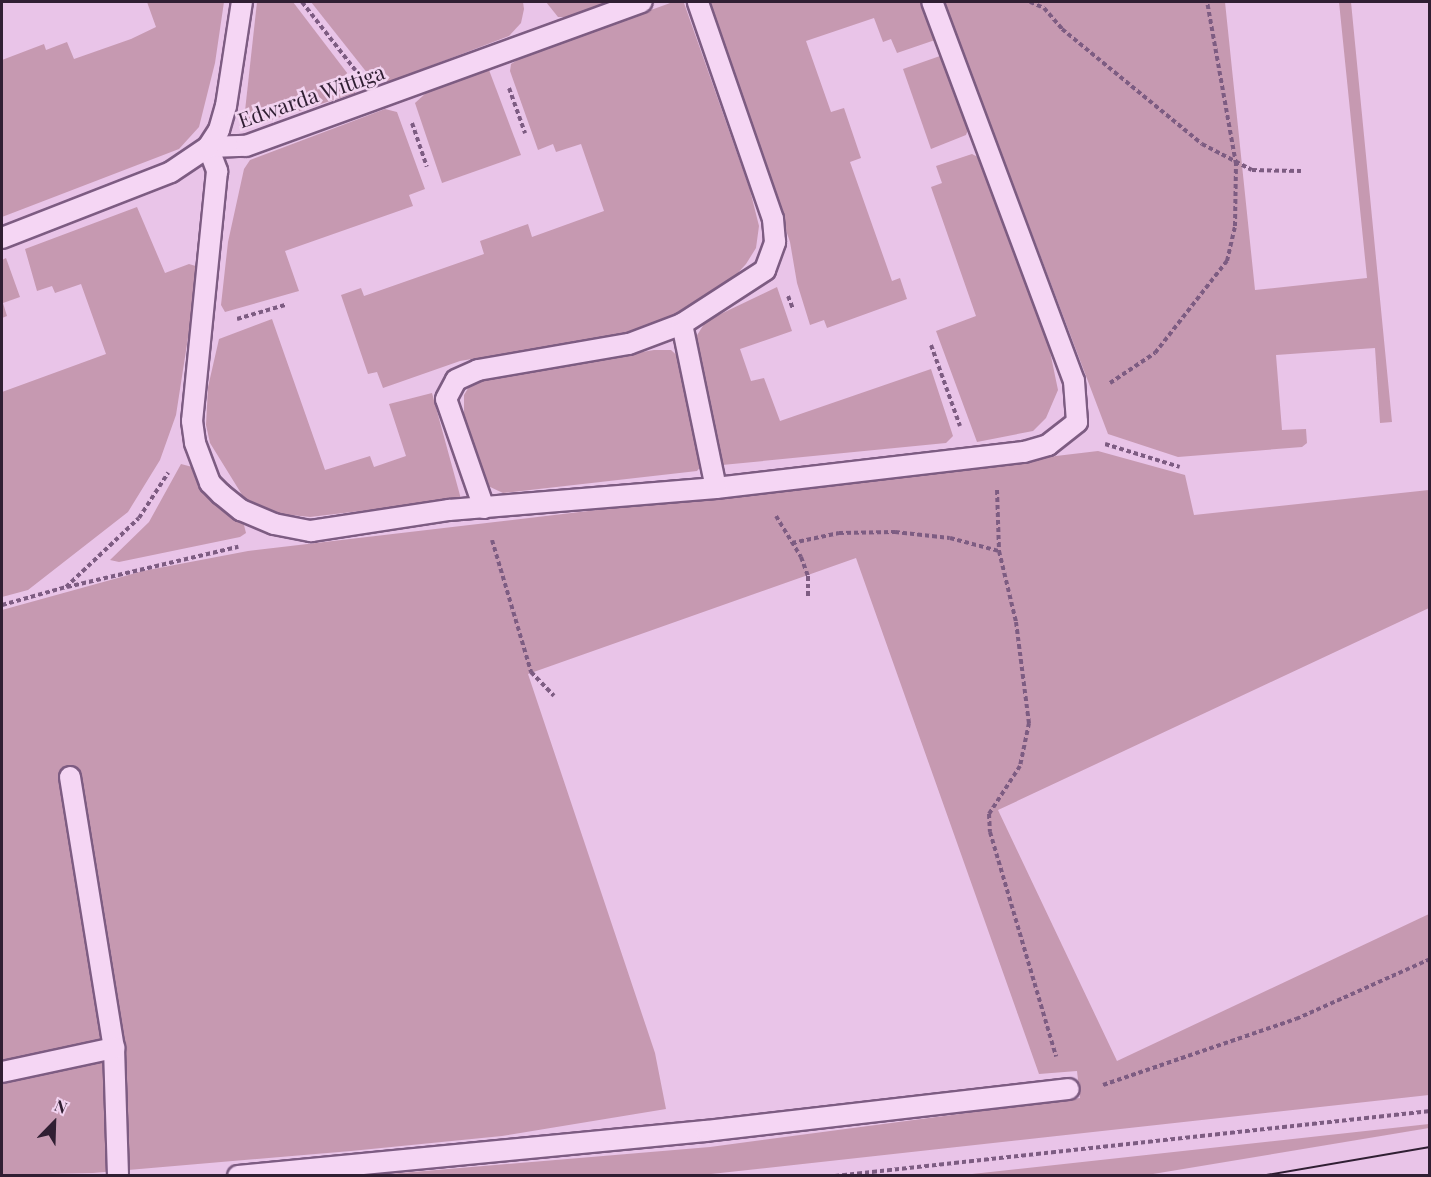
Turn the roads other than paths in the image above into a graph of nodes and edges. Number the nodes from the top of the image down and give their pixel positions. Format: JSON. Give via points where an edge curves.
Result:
{"nodes":[{"id":1,"x":242,"y":2,"type":"edge"},
{"id":2,"x":642,"y":2,"type":"edge"},
{"id":3,"x":698,"y":2,"type":"edge"},
{"id":4,"x":932,"y":2,"type":"edge"},
{"id":5,"x":208,"y":147,"type":"junction"},
{"id":6,"x":2,"y":238,"type":"edge"},
{"id":7,"x":682,"y":324,"type":"junction"},
{"id":8,"x":716,"y":488,"type":"junction"},
{"id":9,"x":484,"y":508,"type":"junction"},
{"id":10,"x":70,"y":777,"type":"dead end"},
{"id":11,"x":114,"y":1048,"type":"junction"},
{"id":12,"x":2,"y":1072,"type":"edge"},
{"id":13,"x":1069,"y":1089,"type":"road end"},
{"id":14,"x":118,"y":1176,"type":"edge"},
{"id":15,"x":238,"y":1176,"type":"edge"}],
"edges":[{"from":1,"to":5,"type":"lane","via":[[226,106],[219,130]]},
{"from":2,"to":5,"type":"lane","name":"Edwarda Wittiga","via":[[246,146]]},
{"from":3,"to":7,"type":"lane","via":[[773,219],[775,242],[765,270]]},
{"from":4,"to":8,"type":"lane","via":[[1053,322],[1078,401],[1077,422],[1048,445],[996,456]]},
{"from":5,"to":6,"type":"lane","via":[[171,172]]},
{"from":5,"to":9,"type":"lane","via":[[217,171],[192,421],[199,460],[210,483],[241,510],[274,524],[310,531]]},
{"from":7,"to":8,"type":"lane"},
{"from":7,"to":9,"type":"lane","via":[[629,344],[478,370],[456,380],[446,399]]},
{"from":8,"to":9,"type":"lane"},
{"from":10,"to":11,"type":"lane"},
{"from":11,"to":12,"type":"lane"},
{"from":11,"to":14,"type":"lane"},
{"from":13,"to":15,"type":"lane","via":[[706,1131]]}]}
